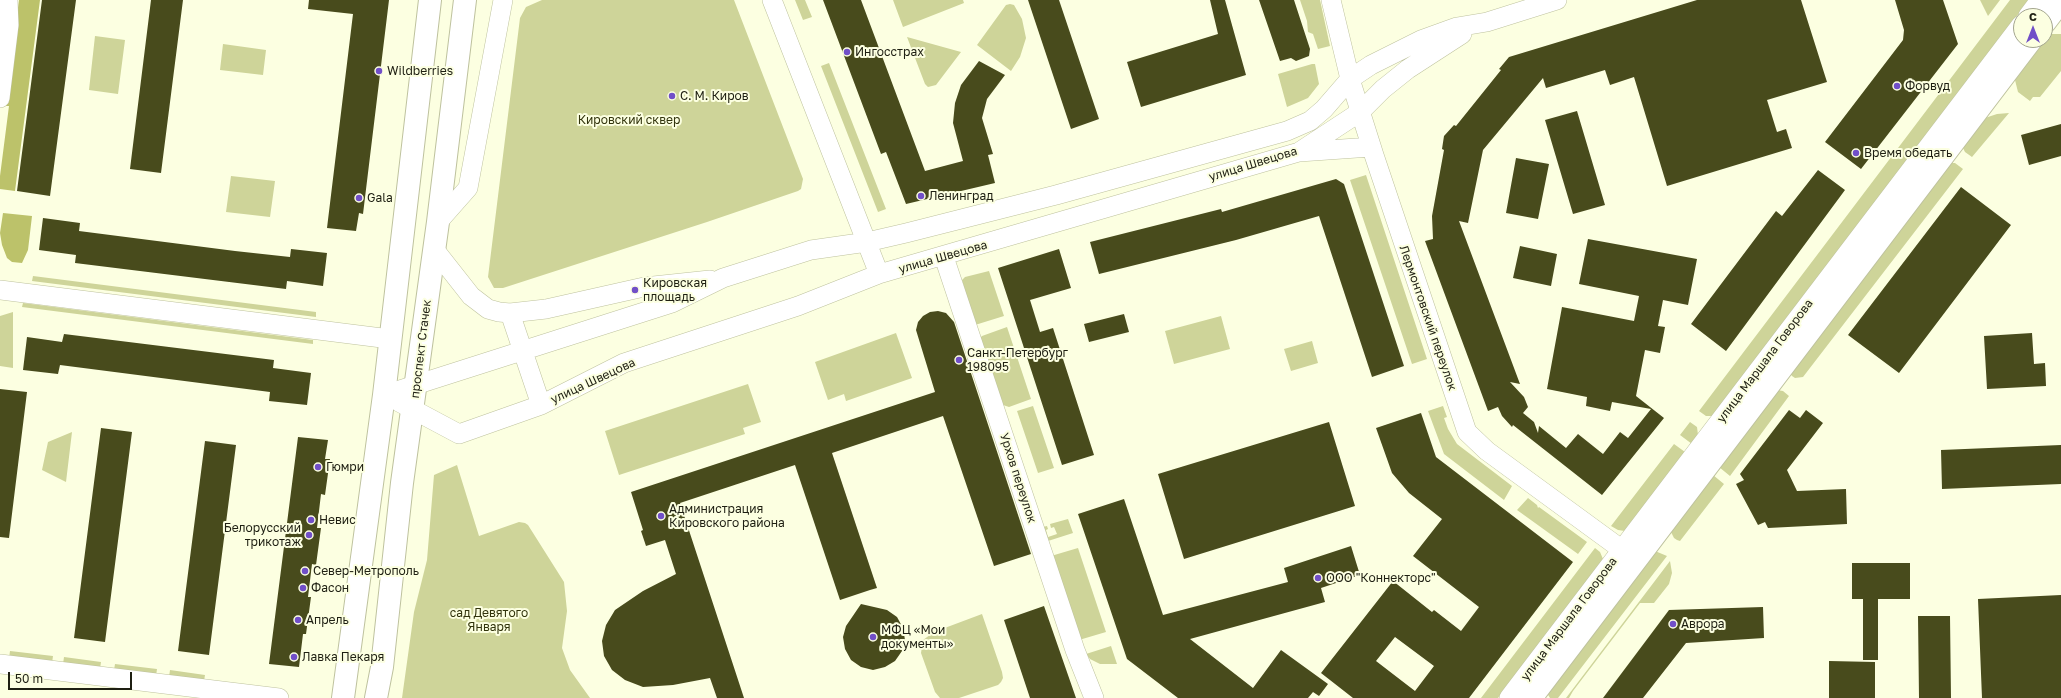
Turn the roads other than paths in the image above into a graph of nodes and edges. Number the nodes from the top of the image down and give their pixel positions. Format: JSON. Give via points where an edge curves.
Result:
{"nodes":[{"id":1,"x":8,"y":0,"type":"edge"},
{"id":2,"x":430,"y":0,"type":"edge"},
{"id":3,"x":465,"y":0,"type":"edge"},
{"id":4,"x":503,"y":0,"type":"edge"},
{"id":5,"x":772,"y":0,"type":"edge"},
{"id":6,"x":1331,"y":0,"type":"edge"},
{"id":7,"x":1557,"y":0,"type":"edge"},
{"id":8,"x":2061,"y":1,"type":"edge"},
{"id":9,"x":2053,"y":12,"type":"edge"},
{"id":10,"x":1487,"y":22,"type":"junction"},
{"id":11,"x":2013,"y":36,"type":"edge"},
{"id":12,"x":2025,"y":48,"type":"edge"},
{"id":13,"x":1350,"y":79,"type":"junction"},
{"id":14,"x":0,"y":98,"type":"edge"},
{"id":15,"x":1360,"y":112,"type":"junction"},
{"id":16,"x":1371,"y":147,"type":"junction"},
{"id":17,"x":1299,"y":152,"type":"junction"},
{"id":18,"x":438,"y":222,"type":"junction"},
{"id":19,"x":867,"y":242,"type":"junction"},
{"id":20,"x":434,"y":249,"type":"junction"},
{"id":21,"x":944,"y":257,"type":"junction"},
{"id":22,"x":879,"y":274,"type":"junction"},
{"id":23,"x":723,"y":278,"type":"junction"},
{"id":24,"x":0,"y":290,"type":"edge"},
{"id":25,"x":510,"y":313,"type":"junction"},
{"id":26,"x":390,"y":339,"type":"junction"},
{"id":27,"x":523,"y":351,"type":"junction"},
{"id":28,"x":416,"y":386,"type":"junction"},
{"id":29,"x":384,"y":395,"type":"junction"},
{"id":30,"x":541,"y":405,"type":"junction"},
{"id":31,"x":413,"y":409,"type":"junction"},
{"id":32,"x":1629,"y":555,"type":"junction"},
{"id":33,"x":0,"y":664,"type":"edge"},
{"id":34,"x":279,"y":698,"type":"edge"},
{"id":35,"x":343,"y":698,"type":"edge"},
{"id":36,"x":376,"y":698,"type":"edge"},
{"id":37,"x":1094,"y":698,"type":"edge"},
{"id":38,"x":1509,"y":698,"type":"edge"},
{"id":39,"x":1531,"y":698,"type":"edge"}],
"edges":[{"from":1,"to":14,"type":"street","via":[[9,25]]},
{"from":2,"to":26,"type":"main road"},
{"from":3,"to":18,"type":"main road","name":"проспект Стачек"},
{"from":4,"to":18,"type":"street","via":[[468,188]]},
{"from":5,"to":19,"type":"street"},
{"from":6,"to":13,"type":"street","name":"Лермонтовский переулок"},
{"from":7,"to":10,"type":"street","name":"улица Швецова"},
{"from":8,"to":9,"type":"main road"},
{"from":10,"to":13,"type":"street","name":"улица Швецова","via":[[1456,27],[1421,40],[1371,65]]},
{"from":10,"to":15,"type":"street","name":"улица Швецова","via":[[1460,34],[1432,52],[1383,89]]},
{"from":11,"to":32,"type":"street","name":"улица Маршала Говорова"},
{"from":12,"to":32,"type":"main road","name":"улица Маршала Говорова"},
{"from":13,"to":15,"type":"street","name":"Лермонтовский переулок"},
{"from":13,"to":19,"type":"street","name":"улица Швецова","via":[[1310,121],[1287,131],[1056,195]]},
{"from":15,"to":16,"type":"street","name":"Лермонтовский переулок"},
{"from":15,"to":17,"type":"street","name":"улица Швецова"},
{"from":16,"to":17,"type":"street"},
{"from":16,"to":32,"type":"street","name":"Лермонтовский переулок","via":[[1468,432],[1487,451]]},
{"from":17,"to":21,"type":"street","name":"улица Швецова"},
{"from":18,"to":20,"type":"main road","name":"проспект Стачек"},
{"from":19,"to":22,"type":"street"},
{"from":19,"to":23,"type":"street","via":[[811,250]]},
{"from":20,"to":25,"type":"street","via":[[471,296],[488,309]]},
{"from":20,"to":28,"type":"main road","name":"проспект Стачек"},
{"from":21,"to":22,"type":"street","name":"улица Швецова"},
{"from":21,"to":37,"type":"street","name":"Урхов переулок","via":[[1073,643]]},
{"from":22,"to":30,"type":"street","name":"улица Швецова","via":[[798,306],[624,364]]},
{"from":23,"to":25,"type":"street","via":[[644,287],[546,309]]},
{"from":23,"to":27,"type":"street","via":[[672,303]]},
{"from":24,"to":26,"type":"street"},
{"from":25,"to":27,"type":"street"},
{"from":26,"to":29,"type":"main road"},
{"from":27,"to":28,"type":"street"},
{"from":27,"to":30,"type":"street"},
{"from":28,"to":29,"type":"street"},
{"from":28,"to":31,"type":"main road","name":"проспект Стачек"},
{"from":29,"to":31,"type":"street","name":"улица Швецова"},
{"from":29,"to":35,"type":"main road"},
{"from":30,"to":31,"type":"street","name":"улица Швецова","via":[[459,434]]},
{"from":31,"to":36,"type":"main road","name":"проспект Стачек","via":[[402,482],[382,667]]},
{"from":32,"to":38,"type":"street","name":"улица Маршала Говорова"},
{"from":32,"to":39,"type":"main road","name":"улица Маршала Говорова"},
{"from":33,"to":34,"type":"street"}]}
